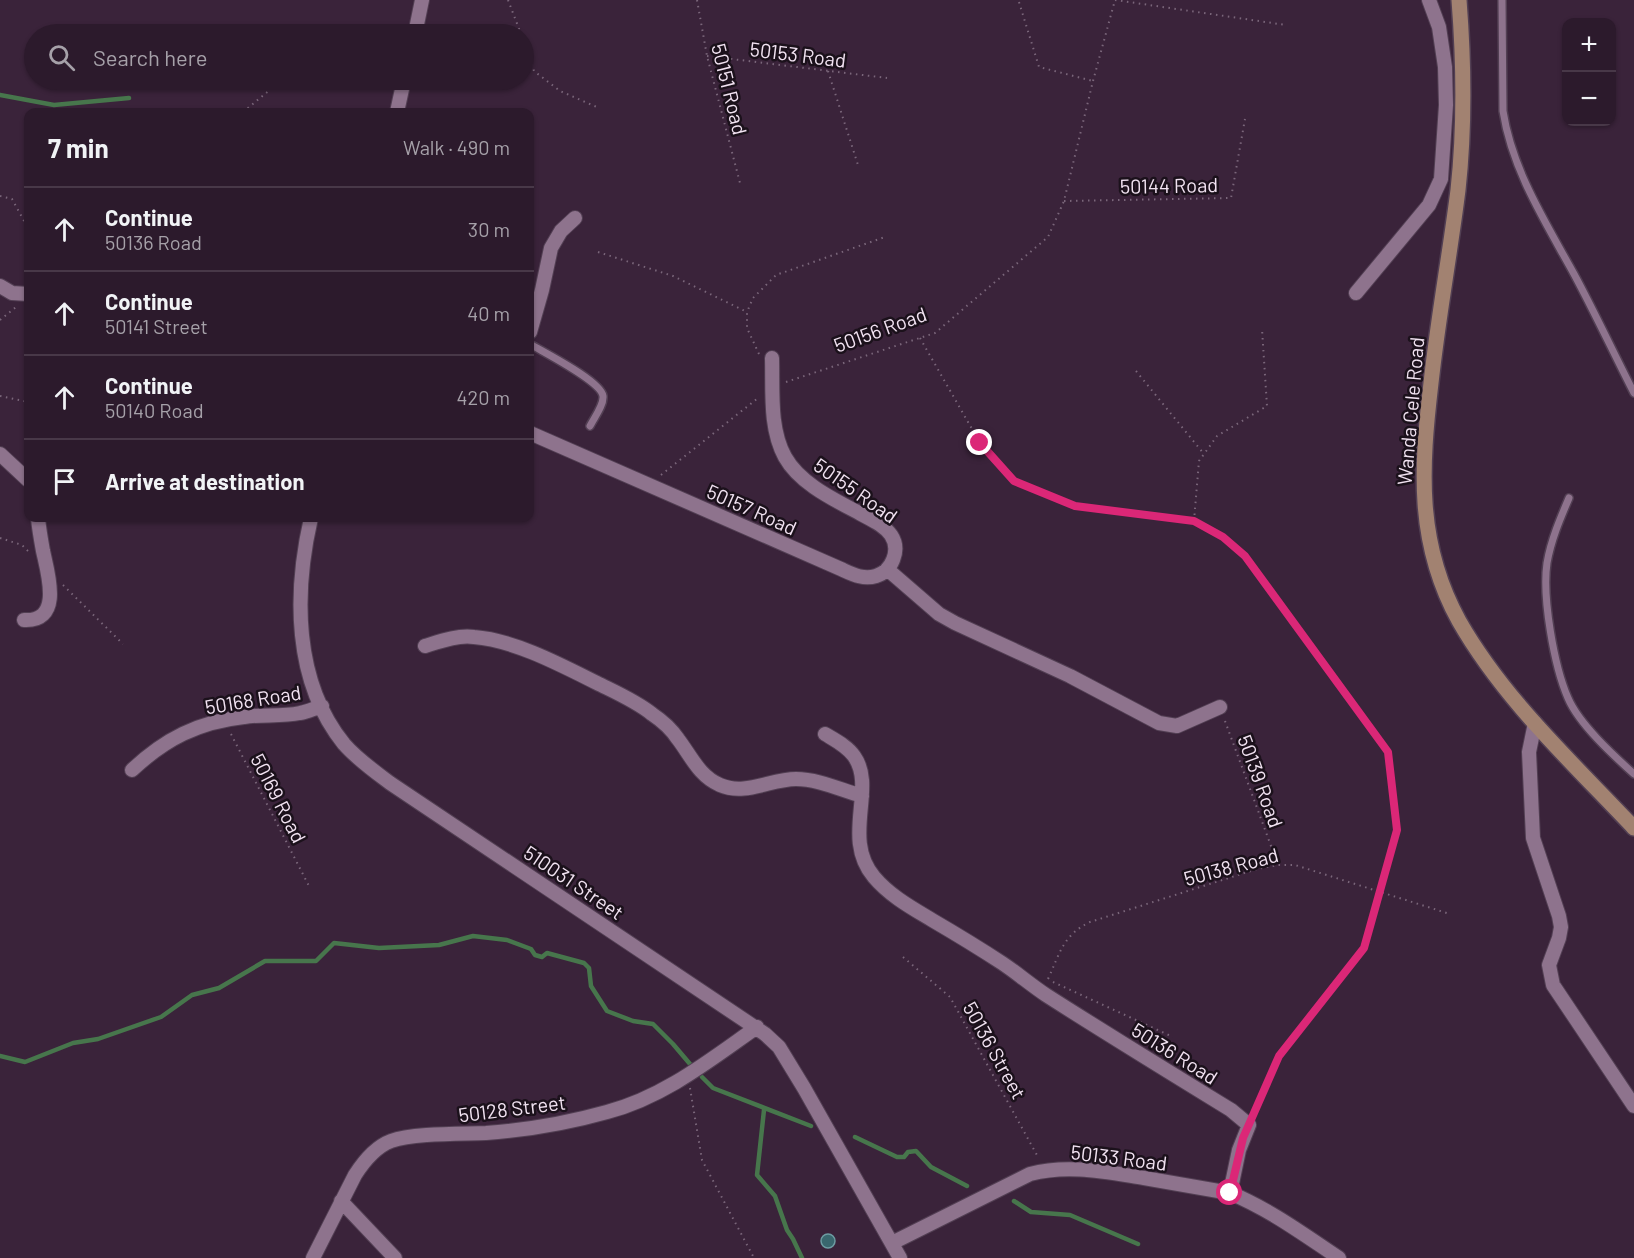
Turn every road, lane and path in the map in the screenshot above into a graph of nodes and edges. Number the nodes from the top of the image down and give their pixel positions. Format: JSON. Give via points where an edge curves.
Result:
{"nodes":[{"id":1,"x":422,"y":0,"type":"edge"},
{"id":2,"x":508,"y":0,"type":"edge"},
{"id":3,"x":697,"y":0,"type":"edge"},
{"id":4,"x":1115,"y":0,"type":"edge"},
{"id":5,"x":1429,"y":0,"type":"edge"},
{"id":6,"x":1460,"y":0,"type":"edge"},
{"id":7,"x":1502,"y":0,"type":"edge"},
{"id":8,"x":1019,"y":2,"type":"dead end"},
{"id":9,"x":417,"y":24,"type":"edge"},
{"id":10,"x":517,"y":24,"type":"edge"},
{"id":11,"x":1286,"y":25,"type":"dead end"},
{"id":12,"x":706,"y":56,"type":"junction"},
{"id":13,"x":534,"y":71,"type":"edge"},
{"id":14,"x":828,"y":71,"type":"junction"},
{"id":15,"x":887,"y":78,"type":"dead end"},
{"id":16,"x":1093,"y":81,"type":"junction"},
{"id":17,"x":270,"y":90,"type":"edge"},
{"id":18,"x":402,"y":90,"type":"edge"},
{"id":19,"x":248,"y":108,"type":"edge"},
{"id":20,"x":398,"y":108,"type":"edge"},
{"id":21,"x":599,"y":108,"type":"dead end"},
{"id":22,"x":1245,"y":119,"type":"dead end"},
{"id":23,"x":858,"y":165,"type":"dead end"},
{"id":24,"x":740,"y":183,"type":"dead end"},
{"id":25,"x":0,"y":196,"type":"edge"},
{"id":26,"x":1064,"y":201,"type":"junction"},
{"id":27,"x":575,"y":218,"type":"dead end"},
{"id":28,"x":24,"y":221,"type":"edge"},
{"id":29,"x":885,"y":237,"type":"dead end"},
{"id":30,"x":598,"y":252,"type":"dead end"},
{"id":31,"x":0,"y":286,"type":"edge"},
{"id":32,"x":1356,"y":293,"type":"dead end"},
{"id":33,"x":24,"y":294,"type":"edge"},
{"id":34,"x":19,"y":305,"type":"dead end"},
{"id":35,"x":747,"y":312,"type":"junction"},
{"id":36,"x":534,"y":318,"type":"edge"},
{"id":37,"x":0,"y":320,"type":"edge"},
{"id":38,"x":1262,"y":329,"type":"dead end"},
{"id":39,"x":920,"y":338,"type":"junction"},
{"id":40,"x":534,"y":346,"type":"edge"},
{"id":41,"x":766,"y":358,"type":"joint"},
{"id":42,"x":1136,"y":370,"type":"dead end"},
{"id":43,"x":773,"y":386,"type":"junction"},
{"id":44,"x":1634,"y":393,"type":"edge"},
{"id":45,"x":0,"y":396,"type":"edge"},
{"id":46,"x":24,"y":401,"type":"edge"},
{"id":47,"x":590,"y":426,"type":"dead end"},
{"id":48,"x":534,"y":435,"type":"edge"},
{"id":49,"x":0,"y":454,"type":"edge"},
{"id":50,"x":1204,"y":454,"type":"junction"},
{"id":51,"x":24,"y":476,"type":"edge"},
{"id":52,"x":648,"y":485,"type":"junction"},
{"id":53,"x":1569,"y":498,"type":"dead end"},
{"id":54,"x":1194,"y":521,"type":"junction"},
{"id":55,"x":39,"y":522,"type":"edge"},
{"id":56,"x":310,"y":522,"type":"edge"},
{"id":57,"x":887,"y":569,"type":"junction"},
{"id":58,"x":24,"y":620,"type":"dead end"},
{"id":59,"x":425,"y":646,"type":"dead end"},
{"id":60,"x":322,"y":706,"type":"junction"},
{"id":61,"x":1220,"y":707,"type":"joint"},
{"id":62,"x":224,"y":720,"type":"junction"},
{"id":63,"x":1536,"y":723,"type":"junction"},
{"id":64,"x":825,"y":734,"type":"dead end"},
{"id":65,"x":132,"y":770,"type":"dead end"},
{"id":66,"x":1634,"y":774,"type":"edge"},
{"id":67,"x":862,"y":796,"type":"junction"},
{"id":68,"x":1634,"y":828,"type":"edge"},
{"id":69,"x":1278,"y":865,"type":"junction"},
{"id":70,"x":310,"y":888,"type":"dead end"},
{"id":71,"x":1380,"y":891,"type":"junction"},
{"id":72,"x":1450,"y":914,"type":"dead end"},
{"id":73,"x":903,"y":957,"type":"dead end"},
{"id":74,"x":757,"y":1027,"type":"junction"},
{"id":75,"x":1173,"y":1037,"type":"dead end"},
{"id":76,"x":688,"y":1076,"type":"junction"},
{"id":77,"x":1634,"y":1106,"type":"edge"},
{"id":78,"x":1249,"y":1125,"type":"junction"},
{"id":79,"x":1045,"y":1170,"type":"junction"},
{"id":80,"x":1230,"y":1193,"type":"junction"},
{"id":81,"x":341,"y":1201,"type":"junction"},
{"id":82,"x":892,"y":1243,"type":"junction"},
{"id":83,"x":313,"y":1258,"type":"edge"},
{"id":84,"x":395,"y":1258,"type":"edge"},
{"id":85,"x":754,"y":1258,"type":"edge"},
{"id":86,"x":900,"y":1258,"type":"edge"},
{"id":87,"x":1339,"y":1258,"type":"edge"}],
"edges":[{"from":1,"to":9,"type":"street"},
{"from":2,"to":10,"type":"path"},
{"from":3,"to":12,"type":"path","name":"50151 Road"},
{"from":4,"to":11,"type":"path"},
{"from":4,"to":16,"type":"path","name":"50156 Road"},
{"from":5,"to":32,"type":"street","via":[[1444,67],[1446,105],[1441,178],[1429,206]]},
{"from":6,"to":63,"type":"street","name":"Wanda Cele Road","via":[[1464,129],[1424,447],[1426,523],[1433,555],[1458,619],[1478,652]]},
{"from":7,"to":44,"type":"lane","via":[[1505,125],[1531,196]]},
{"from":8,"to":16,"type":"path","via":[[1039,68]]},
{"from":12,"to":14,"type":"path","name":"50153 Road"},
{"from":12,"to":24,"type":"path","name":"50151 Road"},
{"from":13,"to":21,"type":"path","via":[[560,91]]},
{"from":14,"to":15,"type":"path","name":"50153 Road"},
{"from":14,"to":23,"type":"path"},
{"from":16,"to":26,"type":"path","name":"50156 Road"},
{"from":17,"to":19,"type":"path"},
{"from":18,"to":20,"type":"street"},
{"from":22,"to":26,"type":"path","name":"50144 Road","via":[[1231,198]]},
{"from":25,"to":28,"type":"path","via":[[12,199]]},
{"from":26,"to":39,"type":"path","name":"50156 Road","via":[[1048,237],[935,333]]},
{"from":27,"to":36,"type":"street","via":[[551,248]]},
{"from":29,"to":35,"type":"path","via":[[776,275],[753,298]]},
{"from":30,"to":35,"type":"path","via":[[673,276]]},
{"from":31,"to":33,"type":"street"},
{"from":34,"to":37,"type":"path"},
{"from":35,"to":41,"type":"path","via":[[747,328]]},
{"from":38,"to":50,"type":"path","via":[[1267,406],[1217,436]]},
{"from":39,"to":43,"type":"path","name":"50156 Road"},
{"from":39,"to":54,"type":"path","via":[[980,443],[1014,481],[1075,506]]},
{"from":40,"to":47,"type":"lane","via":[[600,389],[602,402]]},
{"from":41,"to":43,"type":"street","name":"50155 Road"},
{"from":42,"to":50,"type":"path"},
{"from":43,"to":52,"type":"path","name":"50156 Road"},
{"from":43,"to":57,"type":"street","name":"50155 Road","via":[[776,431],[785,457],[812,484],[891,535],[894,557]]},
{"from":45,"to":46,"type":"path"},
{"from":48,"to":52,"type":"street"},
{"from":49,"to":51,"type":"street"},
{"from":50,"to":54,"type":"path","via":[[1199,461]]},
{"from":52,"to":57,"type":"street","name":"50157 Road","via":[[861,578]]},
{"from":53,"to":66,"type":"lane","via":[[1547,564],[1547,602],[1560,673],[1568,699],[1583,722]]},
{"from":54,"to":71,"type":"path","via":[[1223,537],[1245,556],[1388,752],[1397,830]]},
{"from":55,"to":58,"type":"street","via":[[51,594],[38,619]]},
{"from":56,"to":60,"type":"street","name":"510031 Street","via":[[300,582],[301,631],[308,671]]},
{"from":57,"to":61,"type":"street","via":[[939,614],[1159,723],[1177,726]]},
{"from":59,"to":67,"type":"street","via":[[457,637],[484,638],[572,671],[652,713],[676,736],[698,769],[721,786],[744,789],[799,779]]},
{"from":60,"to":62,"type":"street","name":"50168 Road","via":[[300,713]]},
{"from":60,"to":74,"type":"street","name":"510031 Street","via":[[345,745],[368,766]]},
{"from":61,"to":69,"type":"path","name":"50139 Road"},
{"from":62,"to":65,"type":"street","name":"50168 Road","via":[[175,736]]},
{"from":62,"to":70,"type":"path","name":"50169 Road"},
{"from":63,"to":68,"type":"street","name":"Wanda Cele Road"},
{"from":63,"to":77,"type":"street","via":[[1529,752],[1533,838],[1561,927],[1549,965],[1550,975],[1563,1001]]},
{"from":64,"to":67,"type":"street","name":"50136 Road","via":[[853,754],[861,774]]},
{"from":67,"to":78,"type":"street","name":"50136 Road","via":[[860,841],[866,864],[873,876],[904,903]]},
{"from":69,"to":71,"type":"path","name":"50138 Road","via":[[1295,865]]},
{"from":69,"to":75,"type":"path","name":"50138 Road","via":[[1082,926],[1066,940],[1048,979]]},
{"from":71,"to":72,"type":"path","name":"50138 Road"},
{"from":71,"to":78,"type":"path","via":[[1364,948],[1279,1056]]},
{"from":73,"to":79,"type":"path","name":"50136 Street","via":[[950,997]]},
{"from":74,"to":76,"type":"street","name":"50128 Street"},
{"from":74,"to":82,"type":"street","name":"510031 Street","via":[[779,1047]]},
{"from":76,"to":81,"type":"street","name":"50128 Street","via":[[609,1112],[543,1127],[392,1141],[364,1162]]},
{"from":76,"to":85,"type":"path","via":[[702,1160]]},
{"from":78,"to":80,"type":"street"},
{"from":79,"to":80,"type":"street","name":"50133 Road","via":[[1098,1171]]},
{"from":79,"to":82,"type":"street","name":"50133 Road","via":[[1017,1180]]},
{"from":80,"to":87,"type":"street","name":"50133 Road","via":[[1274,1215]]},
{"from":81,"to":83,"type":"street","name":"50128 Street"},
{"from":81,"to":84,"type":"street"},
{"from":82,"to":86,"type":"street","name":"510031 Street"}]}
